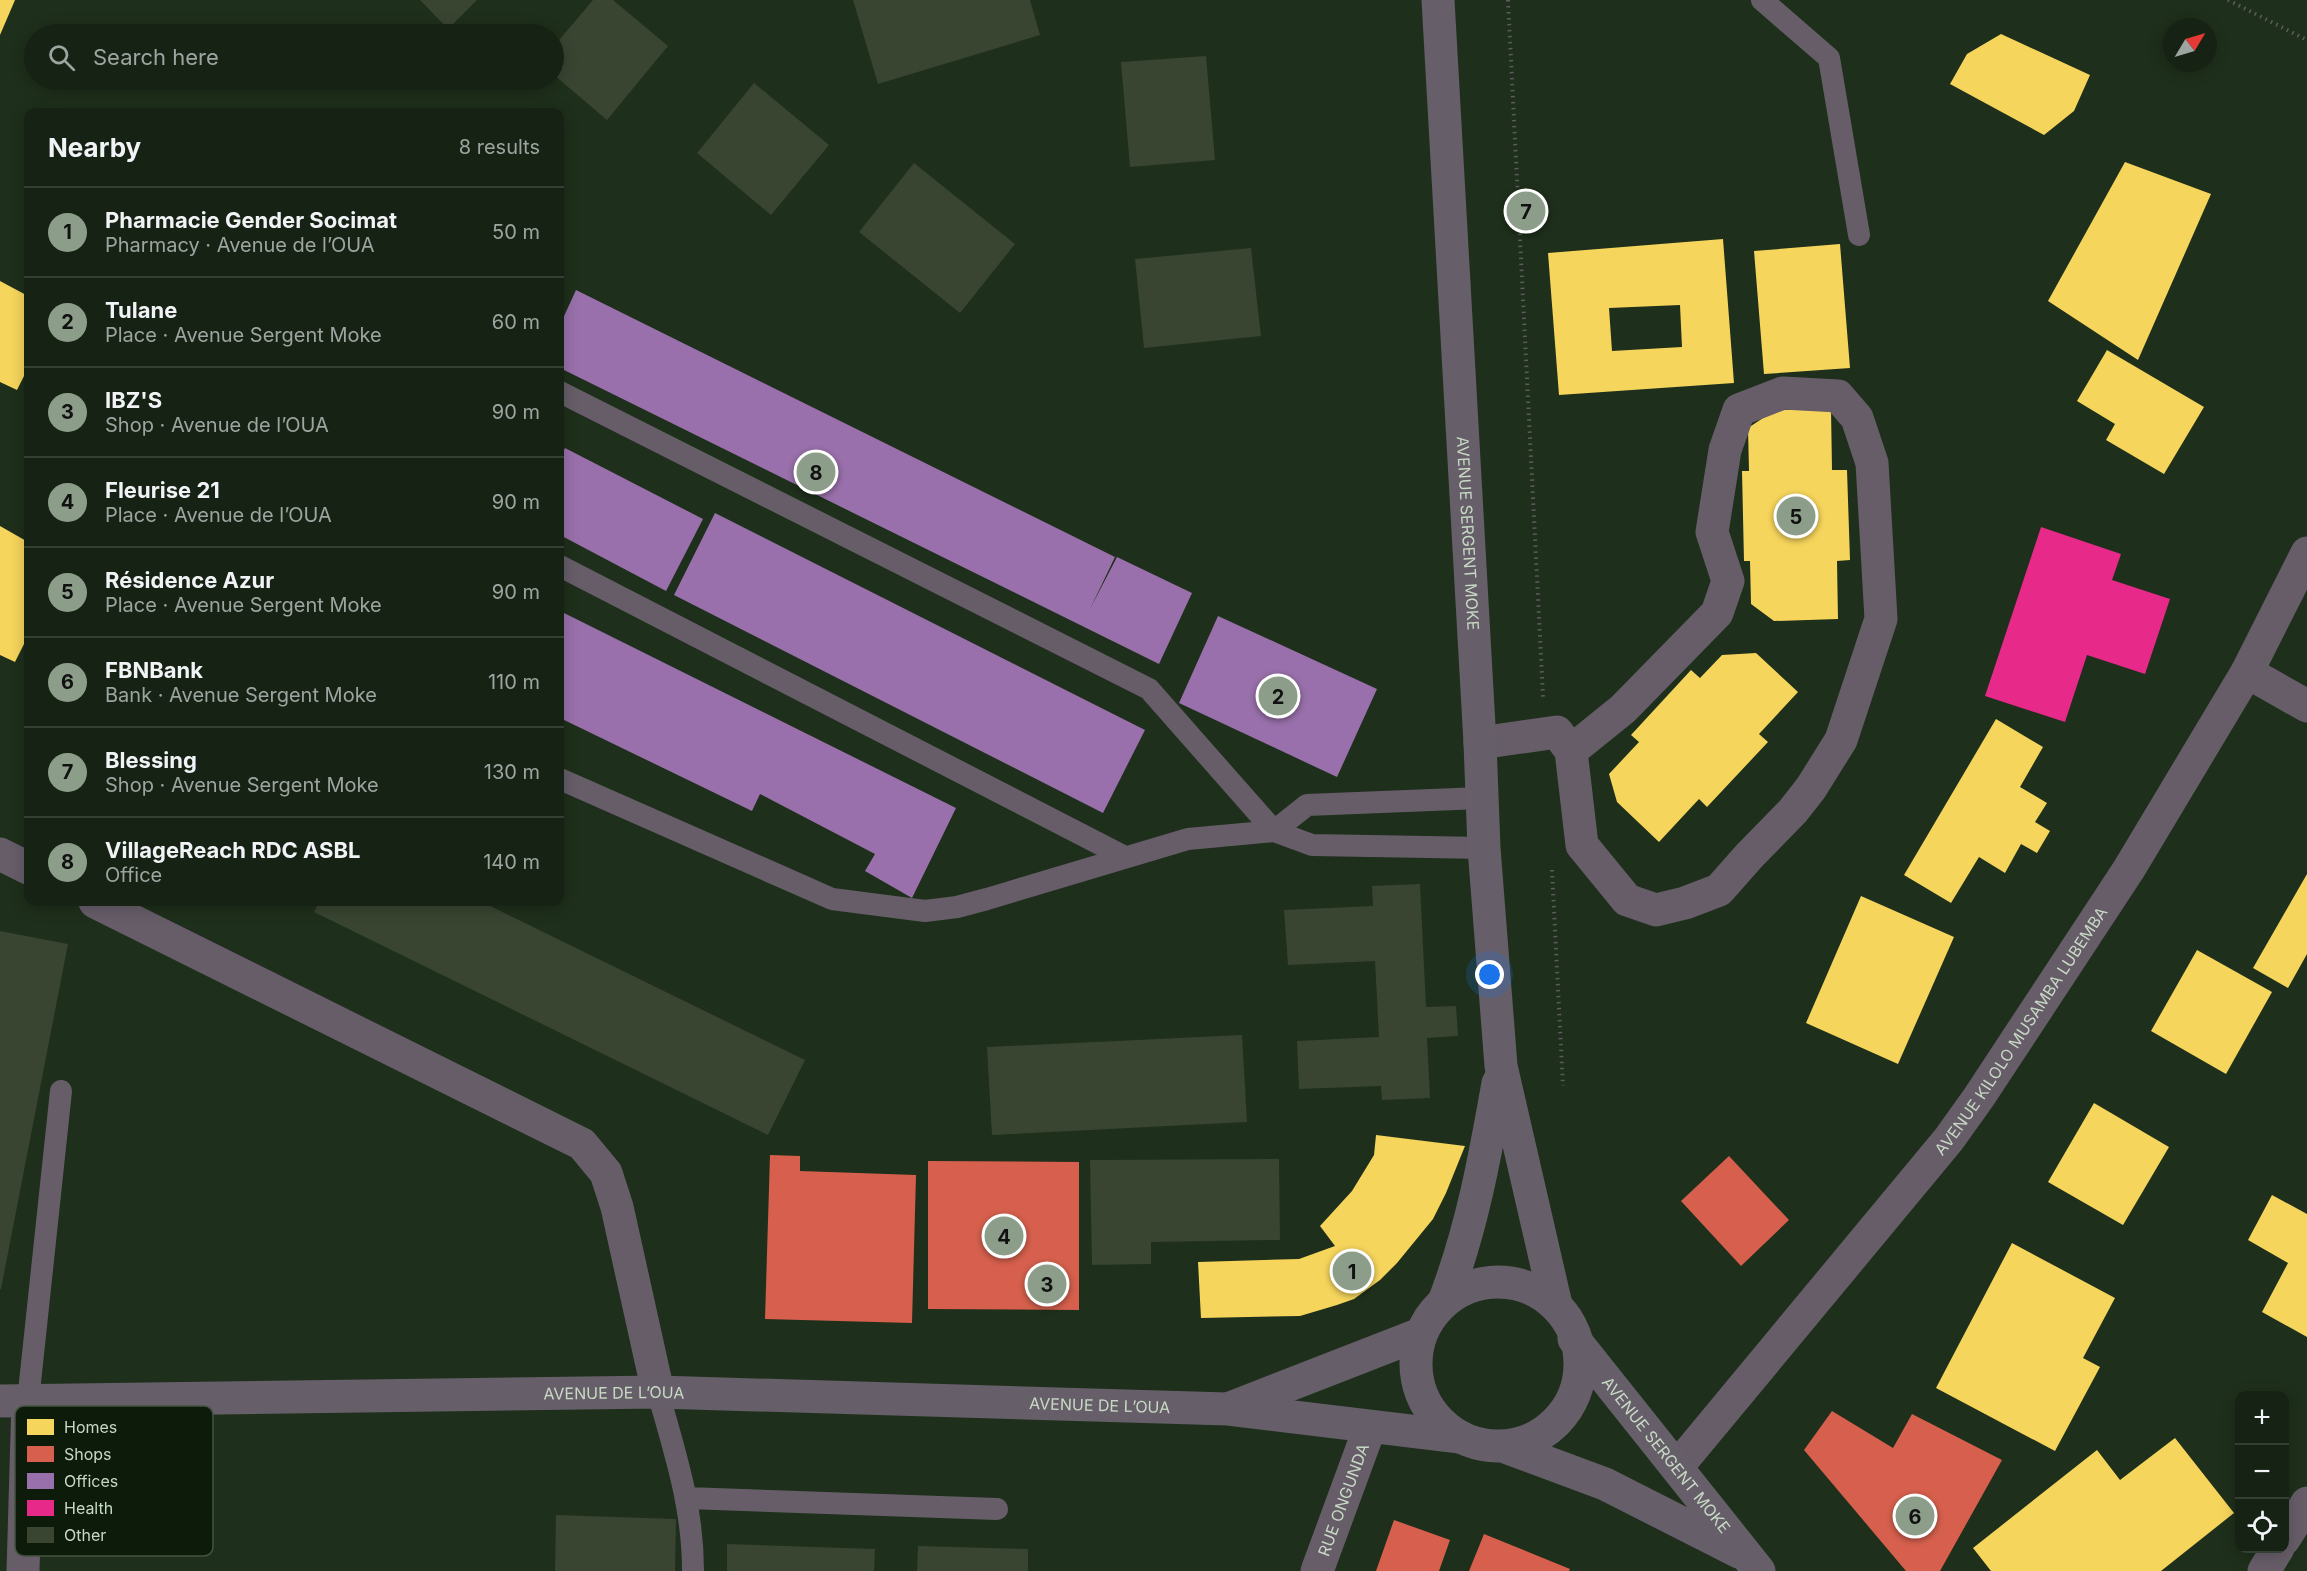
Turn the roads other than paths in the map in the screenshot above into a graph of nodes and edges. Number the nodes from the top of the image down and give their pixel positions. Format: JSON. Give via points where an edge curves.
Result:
{"nodes":[{"id":1,"x":1438,"y":0,"type":"edge"},
{"id":2,"x":1762,"y":0,"type":"edge"},
{"id":3,"x":1859,"y":236,"type":"dead end"},
{"id":4,"x":564,"y":394,"type":"edge"},
{"id":5,"x":2307,"y":553,"type":"edge"},
{"id":6,"x":564,"y":568,"type":"edge"},
{"id":7,"x":2247,"y":672,"type":"junction"},
{"id":8,"x":2307,"y":706,"type":"edge"},
{"id":9,"x":1480,"y":743,"type":"junction"},
{"id":10,"x":1571,"y":751,"type":"junction"},
{"id":11,"x":564,"y":781,"type":"edge"},
{"id":12,"x":1481,"y":798,"type":"junction"},
{"id":13,"x":1274,"y":831,"type":"junction"},
{"id":14,"x":1484,"y":848,"type":"junction"},
{"id":15,"x":0,"y":854,"type":"edge"},
{"id":16,"x":1125,"y":857,"type":"junction"},
{"id":17,"x":24,"y":866,"type":"edge"},
{"id":18,"x":103,"y":906,"type":"edge"},
{"id":19,"x":1501,"y":1066,"type":"junction"},
{"id":20,"x":61,"y":1091,"type":"dead end"},
{"id":21,"x":1445,"y":1299,"type":"junction"},
{"id":22,"x":1556,"y":1305,"type":"junction"},
{"id":23,"x":1420,"y":1334,"type":"junction"},
{"id":24,"x":1574,"y":1339,"type":"junction"},
{"id":25,"x":658,"y":1392,"type":"junction"},
{"id":26,"x":14,"y":1401,"type":"edge"},
{"id":27,"x":1228,"y":1409,"type":"junction"},
{"id":28,"x":15,"y":1418,"type":"edge"},
{"id":29,"x":1370,"y":1427,"type":"junction"},
{"id":30,"x":1460,"y":1437,"type":"junction"},
{"id":31,"x":1508,"y":1448,"type":"junction"},
{"id":32,"x":1677,"y":1467,"type":"junction"},
{"id":33,"x":687,"y":1498,"type":"junction"},
{"id":34,"x":2307,"y":1503,"type":"edge"},
{"id":35,"x":997,"y":1509,"type":"dead end"},
{"id":36,"x":2289,"y":1531,"type":"edge"},
{"id":37,"x":2275,"y":1553,"type":"edge"},
{"id":38,"x":23,"y":1556,"type":"edge"},
{"id":39,"x":1754,"y":1564,"type":"edge"},
{"id":40,"x":24,"y":1571,"type":"edge"},
{"id":41,"x":693,"y":1571,"type":"edge"},
{"id":42,"x":1317,"y":1571,"type":"edge"},
{"id":43,"x":2264,"y":1571,"type":"edge"}],
"edges":[{"from":1,"to":9,"type":"main road","name":"AVENUE SERGENT MOKE"},
{"from":2,"to":3,"type":"lane","via":[[1829,58]]},
{"from":4,"to":13,"type":"lane","via":[[1149,689]]},
{"from":5,"to":7,"type":"street","name":"AVENUE KILOLO MUSAMBA LUBEMBA"},
{"from":6,"to":16,"type":"lane"},
{"from":7,"to":8,"type":"street"},
{"from":7,"to":32,"type":"street","name":"AVENUE KILOLO MUSAMBA LUBEMBA","via":[[2129,869],[1979,1097]]},
{"from":9,"to":10,"type":"street","via":[[1557,732]]},
{"from":9,"to":12,"type":"main road","name":"AVENUE SERGENT MOKE"},
{"from":10,"to":10,"type":"street","via":[[1582,845],[1627,900],[1656,910],[1719,891],[1793,812],[1841,740],[1881,619],[1872,463],[1857,418],[1838,396],[1783,393],[1739,410],[1725,450],[1712,532],[1728,581],[1717,614],[1623,709]]},
{"from":11,"to":16,"type":"lane","via":[[832,899],[851,902],[925,911],[957,907]]},
{"from":12,"to":13,"type":"lane","via":[[1307,805]]},
{"from":12,"to":14,"type":"main road","name":"AVENUE SERGENT MOKE"},
{"from":13,"to":14,"type":"lane","via":[[1312,844]]},
{"from":13,"to":16,"type":"lane","via":[[1188,839]]},
{"from":14,"to":19,"type":"main road","name":"AVENUE SERGENT MOKE"},
{"from":15,"to":17,"type":"street"},
{"from":18,"to":25,"type":"street","via":[[582,1144],[606,1173],[617,1207]]},
{"from":19,"to":21,"type":"main road","name":"AVENUE SERGENT MOKE","via":[[1481,1177],[1462,1255]]},
{"from":19,"to":22,"type":"main road","name":"AVENUE SERGENT MOKE"},
{"from":20,"to":26,"type":"lane"},
{"from":21,"to":22,"type":"main road","via":[[1472,1285],[1502,1281],[1531,1288]]},
{"from":21,"to":23,"type":"main road"},
{"from":22,"to":24,"type":"main road","via":[[1571,1321]]},
{"from":23,"to":27,"type":"main road","name":"AVENUE DE L’OUA"},
{"from":23,"to":30,"type":"main road","via":[[1414,1374],[1429,1412]]},
{"from":24,"to":31,"type":"main road","via":[[1580,1382],[1566,1414],[1541,1437]]},
{"from":24,"to":32,"type":"main road","name":"AVENUE SERGENT MOKE"},
{"from":25,"to":26,"type":"main road","name":"AVENUE DE L’OUA"},
{"from":25,"to":27,"type":"main road","name":"AVENUE DE L’OUA"},
{"from":25,"to":33,"type":"lane"},
{"from":26,"to":28,"type":"street"},
{"from":27,"to":29,"type":"main road","name":"AVENUE DE L’OUA"},
{"from":29,"to":30,"type":"main road","name":"AVENUE DE L’OUA"},
{"from":29,"to":42,"type":"street","name":"RUE ONGUNDA"},
{"from":30,"to":31,"type":"main road"},
{"from":31,"to":39,"type":"main road","via":[[1605,1484]]},
{"from":32,"to":39,"type":"main road","name":"AVENUE SERGENT MOKE"},
{"from":33,"to":35,"type":"lane"},
{"from":33,"to":41,"type":"lane"},
{"from":34,"to":36,"type":"street"},
{"from":37,"to":43,"type":"street"},
{"from":38,"to":40,"type":"street"}]}
